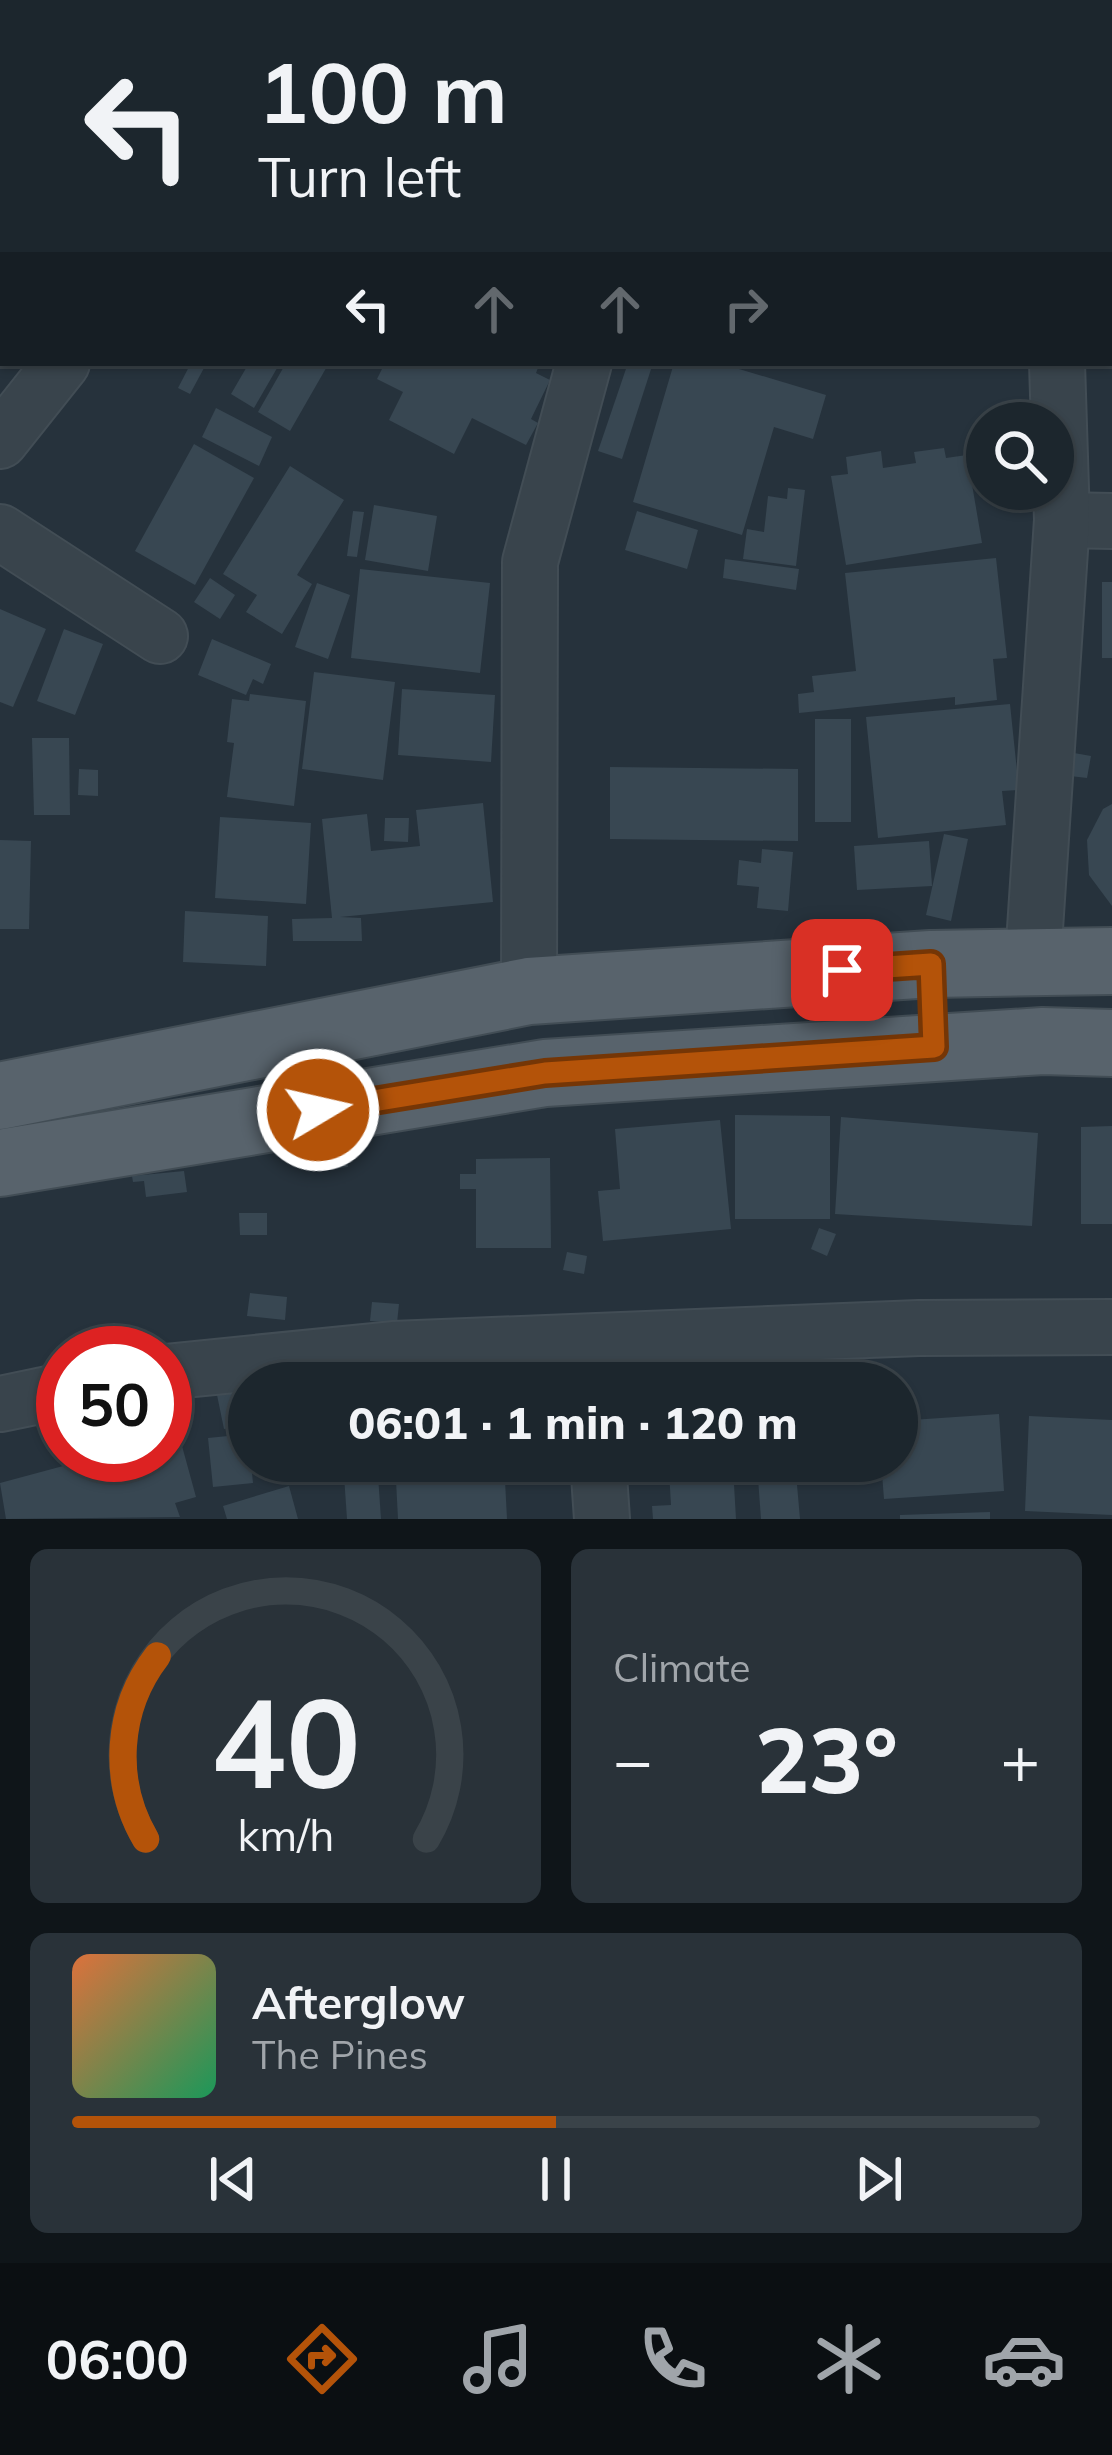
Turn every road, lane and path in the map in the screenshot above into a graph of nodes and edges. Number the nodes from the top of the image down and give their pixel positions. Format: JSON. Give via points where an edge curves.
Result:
{"nodes":[{"id":1,"x":60,"y":366,"type":"edge"},
{"id":2,"x":583,"y":366,"type":"edge"},
{"id":3,"x":1059,"y":366,"type":"edge"},
{"id":4,"x":0,"y":441,"type":"edge"},
{"id":5,"x":1087,"y":521,"type":"edge"},
{"id":6,"x":0,"y":532,"type":"edge"},
{"id":7,"x":160,"y":636,"type":"dead end"},
{"id":8,"x":1034,"y":959,"type":"junction"},
{"id":9,"x":1112,"y":961,"type":"edge"},
{"id":10,"x":931,"y":964,"type":"junction"},
{"id":11,"x":529,"y":991,"type":"junction"},
{"id":12,"x":1112,"y":1043,"type":"edge"},
{"id":13,"x":934,"y":1047,"type":"junction"},
{"id":14,"x":0,"y":1096,"type":"edge"},
{"id":15,"x":0,"y":1163,"type":"edge"},
{"id":16,"x":1112,"y":1327,"type":"edge"},
{"id":17,"x":264,"y":1362,"type":"edge"},
{"id":18,"x":592,"y":1362,"type":"edge"},
{"id":19,"x":228,"y":1366,"type":"edge"},
{"id":20,"x":192,"y":1369,"type":"edge"},
{"id":21,"x":36,"y":1396,"type":"edge"},
{"id":22,"x":0,"y":1404,"type":"edge"},
{"id":23,"x":599,"y":1482,"type":"edge"},
{"id":24,"x":602,"y":1519,"type":"edge"}],
"edges":[{"from":1,"to":4,"type":"street"},
{"from":2,"to":11,"type":"street","via":[[530,562]]},
{"from":3,"to":5,"type":"street"},
{"from":5,"to":8,"type":"street"},
{"from":6,"to":7,"type":"street"},
{"from":8,"to":9,"type":"main road"},
{"from":8,"to":10,"type":"main road"},
{"from":10,"to":11,"type":"main road"},
{"from":10,"to":13,"type":"main road"},
{"from":11,"to":14,"type":"main road"},
{"from":12,"to":13,"type":"main road"},
{"from":13,"to":15,"type":"main road","via":[[545,1073]]},
{"from":16,"to":18,"type":"street"},
{"from":17,"to":18,"type":"street","via":[[393,1349]]},
{"from":19,"to":20,"type":"street"},
{"from":21,"to":22,"type":"street"},
{"from":23,"to":24,"type":"street"}]}
